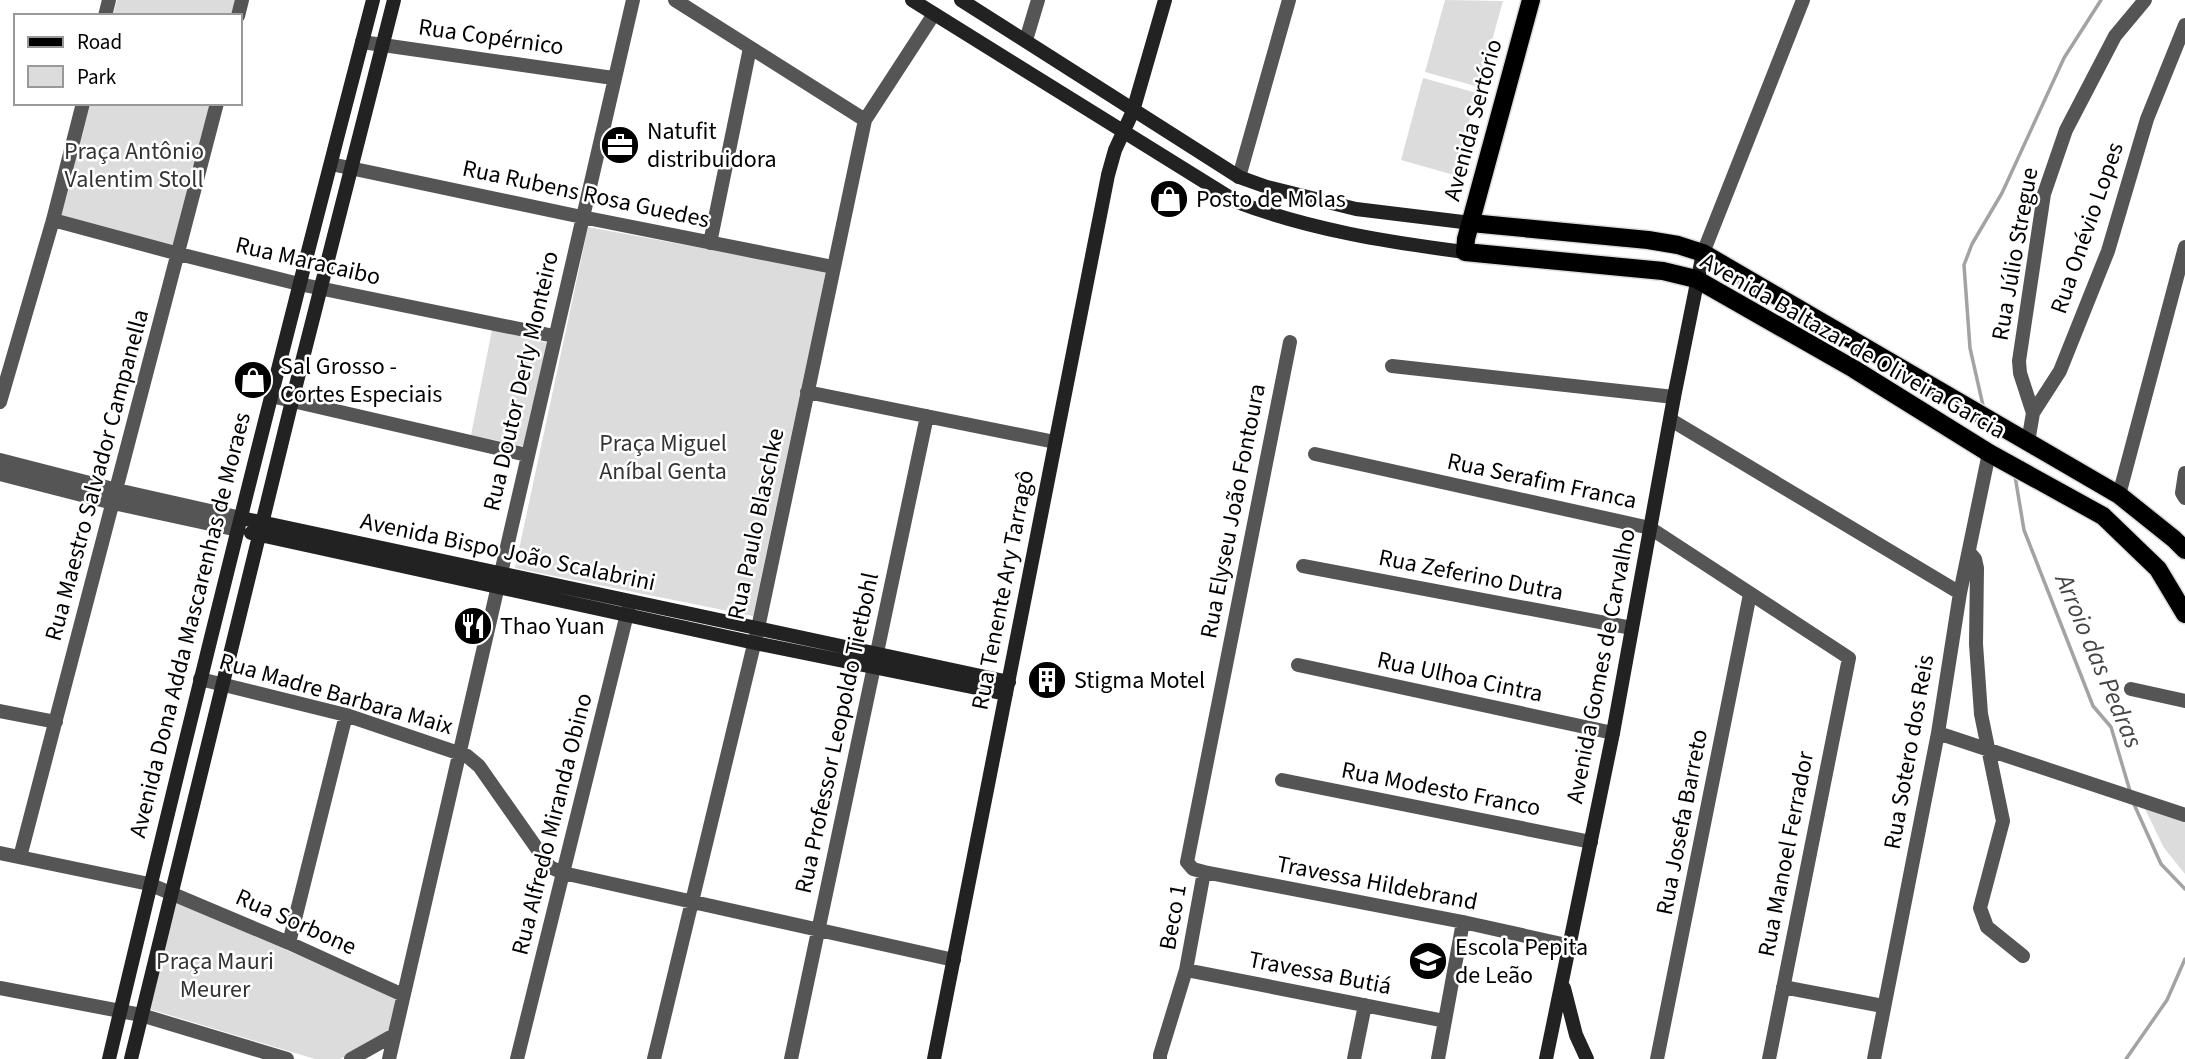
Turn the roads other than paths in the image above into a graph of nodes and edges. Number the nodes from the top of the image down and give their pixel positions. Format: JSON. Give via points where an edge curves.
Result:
{"nodes":[{"id":1,"x":373,"y":0,"type":"edge"},
{"id":2,"x":394,"y":0,"type":"edge"},
{"id":3,"x":632,"y":0,"type":"edge"},
{"id":4,"x":675,"y":0,"type":"edge"},
{"id":5,"x":961,"y":0,"type":"edge"},
{"id":6,"x":1038,"y":0,"type":"edge"},
{"id":7,"x":1165,"y":0,"type":"edge"},
{"id":8,"x":1289,"y":0,"type":"edge"},
{"id":9,"x":1531,"y":0,"type":"edge"},
{"id":10,"x":1803,"y":0,"type":"edge"},
{"id":11,"x":2145,"y":0,"type":"edge"},
{"id":12,"x":916,"y":1,"type":"edge"},
{"id":13,"x":934,"y":14,"type":"junction"},
{"id":14,"x":2185,"y":25,"type":"edge"},
{"id":15,"x":1026,"y":40,"type":"junction"},
{"id":16,"x":362,"y":42,"type":"junction"},
{"id":17,"x":382,"y":45,"type":"junction"},
{"id":18,"x":750,"y":48,"type":"junction"},
{"id":19,"x":613,"y":78,"type":"junction"},
{"id":20,"x":82,"y":105,"type":"edge"},
{"id":21,"x":216,"y":105,"type":"edge"},
{"id":22,"x":1133,"y":111,"type":"junction"},
{"id":23,"x":865,"y":120,"type":"junction"},
{"id":24,"x":1122,"y":132,"type":"junction"},
{"id":25,"x":331,"y":164,"type":"junction"},
{"id":26,"x":351,"y":168,"type":"junction"},
{"id":27,"x":1239,"y":177,"type":"junction"},
{"id":28,"x":582,"y":217,"type":"junction"},
{"id":29,"x":53,"y":220,"type":"junction"},
{"id":30,"x":1471,"y":223,"type":"junction"},
{"id":31,"x":710,"y":243,"type":"junction"},
{"id":32,"x":2185,"y":247,"type":"edge"},
{"id":33,"x":1465,"y":252,"type":"junction"},
{"id":34,"x":1703,"y":253,"type":"junction"},
{"id":35,"x":179,"y":254,"type":"junction"},
{"id":36,"x":833,"y":267,"type":"junction"},
{"id":37,"x":1696,"y":279,"type":"junction"},
{"id":38,"x":299,"y":284,"type":"junction"},
{"id":39,"x":320,"y":288,"type":"junction"},
{"id":40,"x":554,"y":336,"type":"junction"},
{"id":41,"x":1290,"y":342,"type":"dead end"},
{"id":42,"x":1392,"y":366,"type":"dead end"},
{"id":43,"x":807,"y":392,"type":"junction"},
{"id":44,"x":271,"y":396,"type":"junction"},
{"id":45,"x":1674,"y":397,"type":"junction"},
{"id":46,"x":292,"y":401,"type":"junction"},
{"id":47,"x":0,"y":402,"type":"edge"},
{"id":48,"x":2033,"y":413,"type":"junction"},
{"id":49,"x":927,"y":416,"type":"junction"},
{"id":50,"x":1671,"y":419,"type":"junction"},
{"id":51,"x":1055,"y":442,"type":"junction"},
{"id":52,"x":2028,"y":442,"type":"junction"},
{"id":53,"x":1315,"y":454,"type":"dead end"},
{"id":54,"x":527,"y":455,"type":"junction"},
{"id":55,"x":1993,"y":455,"type":"junction"},
{"id":56,"x":0,"y":460,"type":"edge"},
{"id":57,"x":2185,"y":473,"type":"edge"},
{"id":58,"x":0,"y":474,"type":"edge"},
{"id":59,"x":2119,"y":495,"type":"junction"},
{"id":60,"x":115,"y":497,"type":"junction"},
{"id":61,"x":2185,"y":498,"type":"edge"},
{"id":62,"x":239,"y":524,"type":"junction"},
{"id":63,"x":1650,"y":528,"type":"junction"},
{"id":64,"x":260,"y":529,"type":"junction"},
{"id":65,"x":2182,"y":543,"type":"edge"},
{"id":66,"x":1969,"y":552,"type":"junction"},
{"id":67,"x":1303,"y":566,"type":"dead end"},
{"id":68,"x":498,"y":580,"type":"junction"},
{"id":69,"x":1960,"y":593,"type":"junction"},
{"id":70,"x":1750,"y":594,"type":"junction"},
{"id":71,"x":629,"y":608,"type":"junction"},
{"id":72,"x":2185,"y":614,"type":"edge"},
{"id":73,"x":1632,"y":628,"type":"junction"},
{"id":74,"x":756,"y":635,"type":"junction"},
{"id":75,"x":1849,"y":658,"type":"joint"},
{"id":76,"x":876,"y":659,"type":"junction"},
{"id":77,"x":1298,"y":666,"type":"dead end"},
{"id":78,"x":200,"y":679,"type":"junction"},
{"id":79,"x":222,"y":684,"type":"junction"},
{"id":80,"x":1007,"y":688,"type":"junction"},
{"id":81,"x":2131,"y":689,"type":"dead end"},
{"id":82,"x":2185,"y":701,"type":"edge"},
{"id":83,"x":0,"y":711,"type":"edge"},
{"id":84,"x":346,"y":715,"type":"junction"},
{"id":85,"x":56,"y":722,"type":"junction"},
{"id":86,"x":1613,"y":733,"type":"junction"},
{"id":87,"x":1938,"y":733,"type":"junction"},
{"id":88,"x":1988,"y":750,"type":"junction"},
{"id":89,"x":459,"y":752,"type":"junction"},
{"id":90,"x":1282,"y":780,"type":"dead end"},
{"id":91,"x":2185,"y":815,"type":"edge"},
{"id":92,"x":1591,"y":842,"type":"junction"},
{"id":93,"x":0,"y":853,"type":"edge"},
{"id":94,"x":20,"y":857,"type":"junction"},
{"id":95,"x":1204,"y":872,"type":"junction"},
{"id":96,"x":563,"y":873,"type":"junction"},
{"id":97,"x":149,"y":884,"type":"junction"},
{"id":98,"x":170,"y":892,"type":"junction"},
{"id":99,"x":693,"y":901,"type":"junction"},
{"id":100,"x":1463,"y":922,"type":"junction"},
{"id":101,"x":818,"y":928,"type":"junction"},
{"id":102,"x":289,"y":943,"type":"junction"},
{"id":103,"x":1571,"y":946,"type":"junction"},
{"id":104,"x":2023,"y":956,"type":"dead end"},
{"id":105,"x":954,"y":960,"type":"junction"},
{"id":106,"x":1186,"y":970,"type":"junction"},
{"id":107,"x":1563,"y":984,"type":"junction"},
{"id":108,"x":1783,"y":987,"type":"junction"},
{"id":109,"x":0,"y":988,"type":"edge"},
{"id":110,"x":403,"y":995,"type":"junction"},
{"id":111,"x":1365,"y":1005,"type":"junction"},
{"id":112,"x":1884,"y":1006,"type":"junction"},
{"id":113,"x":120,"y":1011,"type":"junction"},
{"id":114,"x":141,"y":1016,"type":"junction"},
{"id":115,"x":1445,"y":1021,"type":"junction"},
{"id":116,"x":394,"y":1035,"type":"junction"},
{"id":117,"x":108,"y":1059,"type":"edge"},
{"id":118,"x":131,"y":1059,"type":"edge"},
{"id":119,"x":287,"y":1059,"type":"edge"},
{"id":120,"x":351,"y":1059,"type":"edge"},
{"id":121,"x":389,"y":1059,"type":"edge"},
{"id":122,"x":517,"y":1059,"type":"edge"},
{"id":123,"x":654,"y":1059,"type":"edge"},
{"id":124,"x":791,"y":1059,"type":"edge"},
{"id":125,"x":934,"y":1059,"type":"edge"},
{"id":126,"x":1160,"y":1059,"type":"edge"},
{"id":127,"x":1354,"y":1059,"type":"edge"},
{"id":128,"x":1438,"y":1059,"type":"edge"},
{"id":129,"x":1546,"y":1059,"type":"edge"},
{"id":130,"x":1587,"y":1059,"type":"edge"},
{"id":131,"x":1657,"y":1059,"type":"edge"},
{"id":132,"x":1769,"y":1059,"type":"edge"},
{"id":133,"x":1874,"y":1059,"type":"edge"}],
"edges":[{"from":1,"to":16,"type":"main road","name":"Avenida Dona Adda Mascarenhas de Moraes"},
{"from":2,"to":17,"type":"main road","name":"Avenida Dona Adda Mascarenhas de Moraes"},
{"from":3,"to":19,"type":"street","name":"Rua Doutor Derly Monteiro"},
{"from":4,"to":18,"type":"street"},
{"from":5,"to":15,"type":"main road","name":"Avenida Baltazar de Oliveira Garcia"},
{"from":6,"to":15,"type":"street"},
{"from":7,"to":22,"type":"main road","name":"Rua Tenente Ary Tarragô"},
{"from":8,"to":27,"type":"street"},
{"from":9,"to":30,"type":"main road","name":"Avenida Sertório"},
{"from":10,"to":34,"type":"street"},
{"from":11,"to":48,"type":"street","name":"Rua Júlio Stregue","via":[[2115,36],[2066,130],[2044,194],[2019,361]]},
{"from":12,"to":13,"type":"main road","name":"Avenida Baltazar de Oliveira Garcia"},
{"from":13,"to":23,"type":"street","name":"Rua Paulo Blaschke"},
{"from":13,"to":24,"type":"main road","name":"Avenida Baltazar de Oliveira Garcia"},
{"from":14,"to":48,"type":"street","name":"Rua Onévio Lopes","via":[[2147,119],[2108,251],[2060,371]]},
{"from":15,"to":22,"type":"main road","name":"Avenida Baltazar de Oliveira Garcia"},
{"from":16,"to":17,"type":"street","name":"Rua Copérnico"},
{"from":16,"to":25,"type":"main road","name":"Avenida Dona Adda Mascarenhas de Moraes"},
{"from":17,"to":19,"type":"street","name":"Rua Copérnico"},
{"from":17,"to":26,"type":"main road","name":"Avenida Dona Adda Mascarenhas de Moraes"},
{"from":18,"to":23,"type":"street"},
{"from":18,"to":31,"type":"street"},
{"from":19,"to":28,"type":"street","name":"Rua Doutor Derly Monteiro"},
{"from":20,"to":29,"type":"street"},
{"from":21,"to":35,"type":"street","name":"Rua Maestro Salvador Campanella"},
{"from":22,"to":24,"type":"main road","name":"Rua Tenente Ary Tarragô"},
{"from":22,"to":27,"type":"main road","name":"Avenida Baltazar de Oliveira Garcia"},
{"from":23,"to":36,"type":"street","name":"Rua Paulo Blaschke"},
{"from":24,"to":33,"type":"main road","name":"Avenida Baltazar de Oliveira Garcia","via":[[1237,202],[1276,217],[1375,240]]},
{"from":24,"to":51,"type":"main road","name":"Rua Tenente Ary Tarragô","via":[[1108,176]]},
{"from":25,"to":26,"type":"street","name":"Rua Rubens Rosa Guedes"},
{"from":25,"to":38,"type":"main road","name":"Avenida Dona Adda Mascarenhas de Moraes"},
{"from":26,"to":28,"type":"street","name":"Rua Rubens Rosa Guedes"},
{"from":26,"to":39,"type":"main road","name":"Avenida Dona Adda Mascarenhas de Moraes"},
{"from":27,"to":30,"type":"main road","name":"Avenida Baltazar de Oliveira Garcia","via":[[1356,209]]},
{"from":28,"to":31,"type":"street","name":"Rua Rubens Rosa Guedes"},
{"from":28,"to":40,"type":"street","name":"Rua Doutor Derly Monteiro"},
{"from":29,"to":35,"type":"street","name":"Rua Maracaibo"},
{"from":29,"to":47,"type":"street"},
{"from":30,"to":33,"type":"main road","name":"Avenida Sertório"},
{"from":30,"to":34,"type":"main road","name":"Avenida Baltazar de Oliveira Garcia","via":[[1648,240]]},
{"from":31,"to":36,"type":"street","name":"Rua Rubens Rosa Guedes"},
{"from":32,"to":59,"type":"street"},
{"from":33,"to":37,"type":"main road","name":"Avenida Baltazar de Oliveira Garcia","via":[[1663,271]]},
{"from":34,"to":37,"type":"main road","name":"Avenida Gomes de Carvalho"},
{"from":34,"to":52,"type":"main road","name":"Avenida Baltazar de Oliveira Garcia"},
{"from":35,"to":38,"type":"street","name":"Rua Maracaibo"},
{"from":35,"to":60,"type":"street","name":"Rua Maestro Salvador Campanella"},
{"from":36,"to":43,"type":"street","name":"Rua Paulo Blaschke"},
{"from":37,"to":45,"type":"main road","name":"Avenida Gomes de Carvalho"},
{"from":37,"to":55,"type":"main road","name":"Avenida Baltazar de Oliveira Garcia"},
{"from":38,"to":39,"type":"street","name":"Rua Maracaibo"},
{"from":38,"to":44,"type":"main road","name":"Avenida Dona Adda Mascarenhas de Moraes"},
{"from":39,"to":40,"type":"street","name":"Rua Maracaibo"},
{"from":39,"to":46,"type":"main road","name":"Avenida Dona Adda Mascarenhas de Moraes"},
{"from":40,"to":54,"type":"street","name":"Rua Doutor Derly Monteiro"},
{"from":41,"to":95,"type":"street","name":"Rua Elyseu João Fontoura","via":[[1186,859],[1189,866]]},
{"from":42,"to":45,"type":"street"},
{"from":43,"to":49,"type":"street"},
{"from":43,"to":74,"type":"street","name":"Rua Paulo Blaschke"},
{"from":44,"to":46,"type":"street"},
{"from":44,"to":62,"type":"main road","name":"Avenida Dona Adda Mascarenhas de Moraes"},
{"from":45,"to":50,"type":"main road","name":"Avenida Gomes de Carvalho"},
{"from":46,"to":54,"type":"street"},
{"from":46,"to":64,"type":"main road","name":"Avenida Dona Adda Mascarenhas de Moraes"},
{"from":48,"to":52,"type":"street","name":"Rua Onévio Lopes"},
{"from":49,"to":51,"type":"street"},
{"from":49,"to":76,"type":"street","name":"Rua Professor Leopoldo Tietbohl"},
{"from":50,"to":63,"type":"main road","name":"Avenida Gomes de Carvalho"},
{"from":50,"to":69,"type":"street"},
{"from":51,"to":80,"type":"main road","name":"Rua Tenente Ary Tarragô"},
{"from":52,"to":59,"type":"main road","name":"Avenida Baltazar de Oliveira Garcia"},
{"from":53,"to":63,"type":"street","name":"Rua Serafim Franca"},
{"from":54,"to":68,"type":"street","name":"Rua Doutor Derly Monteiro"},
{"from":55,"to":66,"type":"street","name":"Rua Sotero dos Reis"},
{"from":55,"to":72,"type":"main road","name":"Avenida Baltazar de Oliveira Garcia","via":[[2103,516],[2158,569]]},
{"from":56,"to":60,"type":"street","name":"Avenida Bispo João Scalabrini"},
{"from":57,"to":61,"type":"street"},
{"from":58,"to":60,"type":"street","name":"Avenida Bispo João Scalabrini"},
{"from":59,"to":65,"type":"main road","name":"Avenida Baltazar de Oliveira Garcia"},
{"from":60,"to":62,"type":"street","name":"Avenida Bispo João Scalabrini"},
{"from":60,"to":85,"type":"street","name":"Rua Maestro Salvador Campanella"},
{"from":62,"to":64,"type":"main road","name":"Avenida Bispo João Scalabrini"},
{"from":62,"to":78,"type":"main road","name":"Avenida Dona Adda Mascarenhas de Moraes"},
{"from":63,"to":70,"type":"street","name":"Rua Serafim Franca"},
{"from":63,"to":73,"type":"main road","name":"Avenida Gomes de Carvalho"},
{"from":64,"to":68,"type":"main road","name":"Avenida Bispo João Scalabrini"},
{"from":64,"to":79,"type":"main road","name":"Avenida Dona Adda Mascarenhas de Moraes"},
{"from":66,"to":69,"type":"street","name":"Rua Sotero dos Reis"},
{"from":66,"to":88,"type":"street","via":[[1977,568],[1976,644]]},
{"from":67,"to":73,"type":"street","name":"Rua Zeferino Dutra"},
{"from":68,"to":71,"type":"main road","name":"Avenida Bispo João Scalabrini"},
{"from":68,"to":89,"type":"street","name":"Rua Doutor Derly Monteiro"},
{"from":69,"to":87,"type":"street","name":"Rua Sotero dos Reis"},
{"from":70,"to":75,"type":"street","name":"Rua Serafim Franca"},
{"from":70,"to":131,"type":"street","name":"Rua Josefa Barreto"},
{"from":71,"to":74,"type":"main road","name":"Avenida Bispo João Scalabrini"},
{"from":71,"to":96,"type":"street","name":"Rua Alfredo Miranda Obino"},
{"from":73,"to":86,"type":"main road","name":"Avenida Gomes de Carvalho"},
{"from":74,"to":76,"type":"main road","name":"Avenida Bispo João Scalabrini"},
{"from":74,"to":99,"type":"street","name":"Rua Paulo Blaschke"},
{"from":75,"to":108,"type":"street","name":"Rua Manoel Ferrador"},
{"from":76,"to":80,"type":"main road","name":"Avenida Bispo João Scalabrini"},
{"from":76,"to":101,"type":"street","name":"Rua Professor Leopoldo Tietbohl"},
{"from":77,"to":86,"type":"street","name":"Rua Ulhoa Cintra"},
{"from":78,"to":79,"type":"street","name":"Rua Madre Barbara Maix"},
{"from":78,"to":97,"type":"main road","name":"Avenida Dona Adda Mascarenhas de Moraes"},
{"from":79,"to":84,"type":"street","name":"Rua Madre Barbara Maix"},
{"from":79,"to":98,"type":"main road","name":"Avenida Dona Adda Mascarenhas de Moraes"},
{"from":80,"to":105,"type":"main road","name":"Rua Tenente Ary Tarragô"},
{"from":81,"to":82,"type":"street"},
{"from":83,"to":85,"type":"street"},
{"from":84,"to":89,"type":"street","name":"Rua Madre Barbara Maix"},
{"from":84,"to":102,"type":"street"},
{"from":85,"to":94,"type":"street","name":"Rua Maestro Salvador Campanella"},
{"from":86,"to":92,"type":"main road","name":"Avenida Gomes de Carvalho"},
{"from":87,"to":88,"type":"street"},
{"from":87,"to":112,"type":"street","name":"Rua Sotero dos Reis"},
{"from":88,"to":91,"type":"street"},
{"from":88,"to":104,"type":"street","via":[[2003,821],[1980,908],[1987,927]]},
{"from":89,"to":96,"type":"street","name":"Rua Madre Barbara Maix","via":[[474,760],[550,867]]},
{"from":89,"to":110,"type":"street","name":"Rua Doutor Derly Monteiro"},
{"from":90,"to":92,"type":"street","name":"Rua Modesto Franco"},
{"from":92,"to":103,"type":"main road","name":"Avenida Gomes de Carvalho"},
{"from":93,"to":94,"type":"street","name":"Rua Sorbone"},
{"from":94,"to":97,"type":"street","name":"Rua Sorbone"},
{"from":95,"to":100,"type":"street","name":"Travessa Hildebrand"},
{"from":95,"to":106,"type":"street","name":"Beco 1"},
{"from":96,"to":99,"type":"street"},
{"from":96,"to":122,"type":"street","name":"Rua Alfredo Miranda Obino"},
{"from":97,"to":98,"type":"street","name":"Rua Sorbone"},
{"from":97,"to":113,"type":"main road","name":"Avenida Dona Adda Mascarenhas de Moraes"},
{"from":98,"to":102,"type":"street","name":"Rua Sorbone"},
{"from":98,"to":114,"type":"main road","name":"Avenida Dona Adda Mascarenhas de Moraes"},
{"from":99,"to":101,"type":"street"},
{"from":99,"to":123,"type":"street","name":"Rua Paulo Blaschke"},
{"from":100,"to":103,"type":"street","name":"Travessa Hildebrand"},
{"from":100,"to":115,"type":"street"},
{"from":101,"to":105,"type":"street"},
{"from":101,"to":124,"type":"street","name":"Rua Professor Leopoldo Tietbohl"},
{"from":102,"to":110,"type":"street","name":"Rua Sorbone"},
{"from":103,"to":107,"type":"main road","name":"Avenida Gomes de Carvalho"},
{"from":105,"to":125,"type":"main road","name":"Rua Tenente Ary Tarragô"},
{"from":106,"to":111,"type":"street","name":"Travessa Butiá"},
{"from":106,"to":126,"type":"street","name":"Beco 1"},
{"from":107,"to":129,"type":"main road"},
{"from":107,"to":130,"type":"main road","name":"Avenida Gomes de Carvalho"},
{"from":108,"to":112,"type":"street"},
{"from":108,"to":132,"type":"street","name":"Rua Manoel Ferrador"},
{"from":109,"to":113,"type":"street"},
{"from":110,"to":116,"type":"street","name":"Rua Doutor Derly Monteiro"},
{"from":111,"to":115,"type":"street","name":"Travessa Butiá"},
{"from":111,"to":127,"type":"street"},
{"from":112,"to":133,"type":"street","name":"Rua Sotero dos Reis"},
{"from":113,"to":114,"type":"street"},
{"from":113,"to":117,"type":"main road","name":"Avenida Dona Adda Mascarenhas de Moraes"},
{"from":114,"to":118,"type":"main road","name":"Avenida Dona Adda Mascarenhas de Moraes"},
{"from":114,"to":119,"type":"street"},
{"from":115,"to":128,"type":"street"},
{"from":116,"to":120,"type":"street"},
{"from":116,"to":121,"type":"street","name":"Rua Doutor Derly Monteiro"}]}
